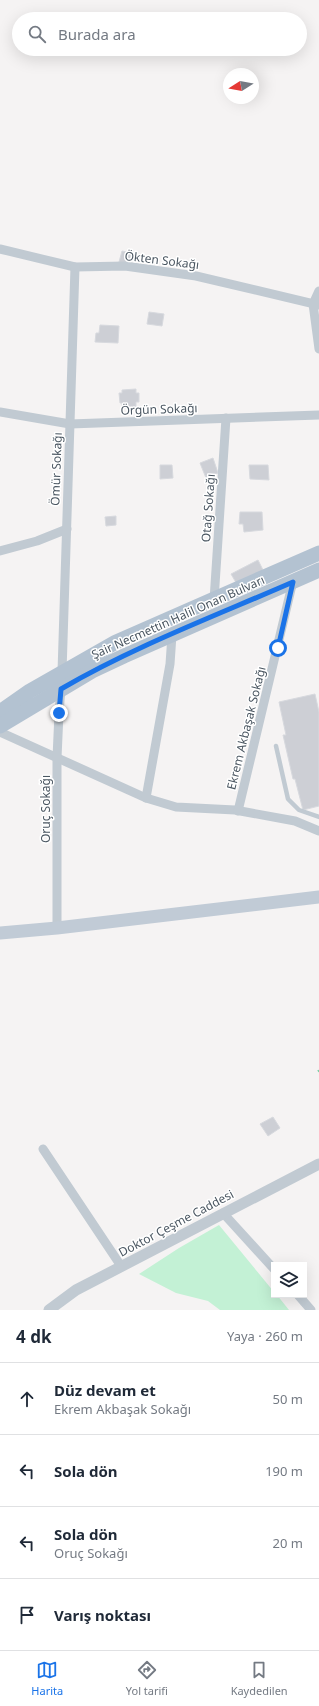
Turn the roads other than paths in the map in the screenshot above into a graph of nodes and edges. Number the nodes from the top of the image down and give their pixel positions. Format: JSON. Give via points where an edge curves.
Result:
{"nodes":[{"id":1,"x":0,"y":249,"type":"edge"},
{"id":2,"x":75,"y":267,"type":"junction"},
{"id":3,"x":319,"y":291,"type":"edge"},
{"id":4,"x":316,"y":305,"type":"edge"},
{"id":5,"x":319,"y":349,"type":"edge"},
{"id":6,"x":0,"y":412,"type":"edge"},
{"id":7,"x":319,"y":414,"type":"edge"},
{"id":8,"x":226,"y":418,"type":"junction"},
{"id":9,"x":70,"y":424,"type":"junction"},
{"id":10,"x":67,"y":529,"type":"junction"},
{"id":11,"x":0,"y":552,"type":"edge"},
{"id":12,"x":319,"y":553,"type":"edge"},
{"id":13,"x":319,"y":570,"type":"edge"},
{"id":14,"x":293,"y":582,"type":"junction"},
{"id":15,"x":214,"y":600,"type":"junction"},
{"id":16,"x":172,"y":635,"type":"junction"},
{"id":17,"x":62,"y":672,"type":"junction"},
{"id":18,"x":61,"y":689,"type":"junction"},
{"id":19,"x":0,"y":712,"type":"edge"},
{"id":20,"x":0,"y":726,"type":"edge"},
{"id":21,"x":0,"y":732,"type":"edge"},
{"id":22,"x":276,"y":746,"type":"dead end"},
{"id":23,"x":58,"y":758,"type":"junction"},
{"id":24,"x":146,"y":798,"type":"junction"},
{"id":25,"x":238,"y":811,"type":"junction"},
{"id":26,"x":319,"y":817,"type":"edge"},
{"id":27,"x":319,"y":830,"type":"edge"},
{"id":28,"x":319,"y":897,"type":"edge"},
{"id":29,"x":57,"y":928,"type":"junction"},
{"id":30,"x":0,"y":933,"type":"edge"},
{"id":31,"x":43,"y":1150,"type":"dead end"},
{"id":32,"x":319,"y":1164,"type":"edge"},
{"id":33,"x":223,"y":1213,"type":"junction"},
{"id":34,"x":121,"y":1266,"type":"junction"},
{"id":35,"x":271,"y":1266,"type":"edge"},
{"id":36,"x":301,"y":1298,"type":"edge"},
{"id":37,"x":49,"y":1310,"type":"edge"},
{"id":38,"x":311,"y":1310,"type":"edge"}],
"edges":[{"from":1,"to":2,"type":"street","name":"Ökten Sokağı"},
{"from":2,"to":4,"type":"street","name":"Ökten Sokağı","via":[[125,266],[196,276]]},
{"from":2,"to":9,"type":"street","name":"Ömür Sokağı"},
{"from":3,"to":4,"type":"street"},
{"from":4,"to":5,"type":"street"},
{"from":6,"to":9,"type":"street","name":"Örgün Sokağı"},
{"from":7,"to":8,"type":"street","name":"Örgün Sokağı"},
{"from":8,"to":9,"type":"street","name":"Örgün Sokağı"},
{"from":8,"to":15,"type":"street","name":"Otağ Sokağı"},
{"from":9,"to":10,"type":"street","name":"Ömür Sokağı"},
{"from":10,"to":11,"type":"street"},
{"from":10,"to":17,"type":"street","name":"Ömür Sokağı"},
{"from":12,"to":15,"type":"main road","name":"Şair Necmettin Halil Onan Bulvarı"},
{"from":13,"to":14,"type":"main road","name":"Şair Necmettin Halil Onan Bulvarı"},
{"from":14,"to":16,"type":"main road","name":"Şair Necmettin Halil Onan Bulvarı"},
{"from":14,"to":25,"type":"street","name":"Ekrem Akbaşak Sokağı"},
{"from":15,"to":17,"type":"main road","name":"Şair Necmettin Halil Onan Bulvarı","via":[[116,642]]},
{"from":16,"to":18,"type":"main road","name":"Şair Necmettin Halil Onan Bulvarı","via":[[111,662]]},
{"from":16,"to":24,"type":"street","via":[[170,664]]},
{"from":17,"to":19,"type":"main road","name":"Şair Necmettin Halil Onan Bulvarı"},
{"from":18,"to":20,"type":"main road","name":"Şair Necmettin Halil Onan Bulvarı"},
{"from":18,"to":23,"type":"street","name":"Oruç Sokağı"},
{"from":21,"to":23,"type":"street"},
{"from":22,"to":26,"type":"lane","via":[[288,799],[300,810]]},
{"from":23,"to":24,"type":"street"},
{"from":23,"to":29,"type":"street","name":"Oruç Sokağı"},
{"from":24,"to":25,"type":"street","via":[[176,807]]},
{"from":25,"to":27,"type":"street","via":[[295,822]]},
{"from":28,"to":29,"type":"main road"},
{"from":29,"to":30,"type":"main road"},
{"from":31,"to":34,"type":"street"},
{"from":32,"to":33,"type":"street","name":"Doktor Çeşme Caddesi"},
{"from":33,"to":34,"type":"street","name":"Doktor Çeşme Caddesi"},
{"from":33,"to":35,"type":"street"},
{"from":34,"to":37,"type":"street","name":"Doktor Çeşme Caddesi","via":[[76,1290]]},
{"from":36,"to":38,"type":"street"}]}
